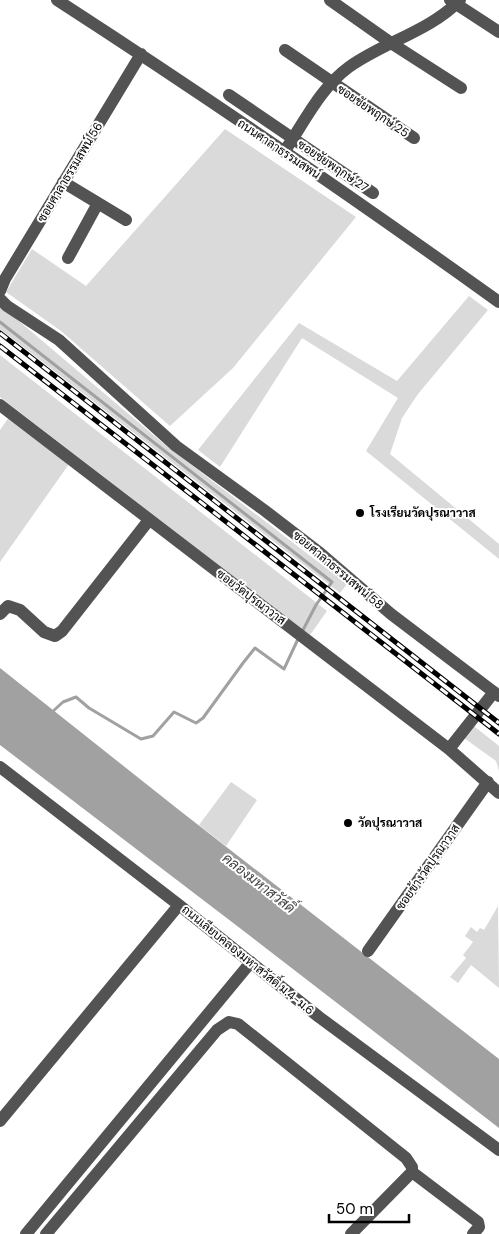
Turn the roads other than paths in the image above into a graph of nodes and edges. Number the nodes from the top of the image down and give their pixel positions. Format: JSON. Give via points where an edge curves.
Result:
{"nodes":[{"id":1,"x":57,"y":0,"type":"edge"},
{"id":2,"x":330,"y":0,"type":"edge"},
{"id":3,"x":456,"y":1,"type":"edge"},
{"id":4,"x":499,"y":32,"type":"edge"},
{"id":5,"x":391,"y":43,"type":"junction"},
{"id":6,"x":284,"y":50,"type":"dead end"},
{"id":7,"x":141,"y":54,"type":"junction"},
{"id":8,"x":332,"y":83,"type":"junction"},
{"id":9,"x":461,"y":88,"type":"dead end"},
{"id":10,"x":229,"y":96,"type":"dead end"},
{"id":11,"x":414,"y":138,"type":"dead end"},
{"id":12,"x":293,"y":139,"type":"junction"},
{"id":13,"x":284,"y":152,"type":"junction"},
{"id":14,"x":63,"y":182,"type":"junction"},
{"id":15,"x":373,"y":193,"type":"dead end"},
{"id":16,"x":98,"y":203,"type":"junction"},
{"id":17,"x":126,"y":220,"type":"dead end"},
{"id":18,"x":68,"y":258,"type":"dead end"},
{"id":19,"x":0,"y":291,"type":"edge"},
{"id":20,"x":0,"y":299,"type":"edge"},
{"id":21,"x":499,"y":302,"type":"edge"},
{"id":22,"x":0,"y":406,"type":"edge"},
{"id":23,"x":149,"y":520,"type":"junction"},
{"id":24,"x":0,"y":614,"type":"edge"},
{"id":25,"x":496,"y":694,"type":"edge"},
{"id":26,"x":449,"y":749,"type":"junction"},
{"id":27,"x":0,"y":767,"type":"edge"},
{"id":28,"x":488,"y":782,"type":"junction"},
{"id":29,"x":499,"y":793,"type":"edge"},
{"id":30,"x":179,"y":905,"type":"junction"},
{"id":31,"x":368,"y":951,"type":"dead end"},
{"id":32,"x":251,"y":962,"type":"junction"},
{"id":33,"x":0,"y":1121,"type":"edge"},
{"id":34,"x":499,"y":1150,"type":"edge"},
{"id":35,"x":412,"y":1172,"type":"junction"},
{"id":36,"x":26,"y":1234,"type":"edge"},
{"id":37,"x":46,"y":1234,"type":"edge"},
{"id":38,"x":351,"y":1234,"type":"edge"},
{"id":39,"x":473,"y":1234,"type":"edge"}],
"edges":[{"from":1,"to":7,"type":"street","name":"ถนนศาลาธรรมสพน์"},
{"from":2,"to":5,"type":"street"},
{"from":3,"to":4,"type":"street"},
{"from":3,"to":5,"type":"street","via":[[441,16]]},
{"from":5,"to":8,"type":"street","via":[[349,67]]},
{"from":5,"to":9,"type":"street"},
{"from":6,"to":8,"type":"street","name":"ซอยชัยพฤกษ์ 25"},
{"from":7,"to":13,"type":"street","name":"ถนนศาลาธรรมสพน์"},
{"from":7,"to":14,"type":"street","name":"ซอยศาลาธรรมสพน์ 56"},
{"from":8,"to":11,"type":"street","name":"ซอยชัยพฤกษ์ 25"},
{"from":8,"to":12,"type":"street"},
{"from":10,"to":12,"type":"street","name":"ซอยชัยพฤกษ์ 27"},
{"from":12,"to":13,"type":"street"},
{"from":12,"to":15,"type":"street","name":"ซอยชัยพฤกษ์ 27"},
{"from":13,"to":21,"type":"street","name":"ถนนศาลาธรรมสพน์"},
{"from":14,"to":16,"type":"street"},
{"from":14,"to":19,"type":"street","name":"ซอยศาลาธรรมสพน์ 56"},
{"from":16,"to":17,"type":"street"},
{"from":16,"to":18,"type":"street"},
{"from":20,"to":25,"type":"street","name":"ซอยศาลาธรรมสพน์ 58","via":[[59,340],[176,446],[320,553],[391,614]]},
{"from":22,"to":23,"type":"street","name":"ซอยวัดปุรณาวาส"},
{"from":23,"to":24,"type":"street","via":[[55,636],[44,632],[20,610],[8,606]]},
{"from":23,"to":26,"type":"street","name":"ซอยวัดปุรณาวาส"},
{"from":25,"to":26,"type":"street"},
{"from":26,"to":28,"type":"street","name":"ซอยวัดปุรณาวาส"},
{"from":27,"to":30,"type":"street","name":"ถนนเลียบคลองมหาสวัสดิ์ ม.4-ม.6"},
{"from":28,"to":29,"type":"street","name":"ซอยวัดปุรณาวาส"},
{"from":28,"to":31,"type":"street","name":"ซอยข้างวัดปุรณาวาส"},
{"from":30,"to":32,"type":"street","name":"ถนนเลียบคลองมหาสวัสดิ์ ม.4-ม.6"},
{"from":30,"to":33,"type":"street"},
{"from":32,"to":34,"type":"street","name":"ถนนเลียบคลองมหาสวัสดิ์ ม.4-ม.6","via":[[319,1017]]},
{"from":32,"to":36,"type":"street"},
{"from":35,"to":37,"type":"street","via":[[406,1158],[238,1024],[229,1022],[217,1030]]},
{"from":35,"to":38,"type":"street"},
{"from":35,"to":39,"type":"street","via":[[478,1222],[479,1227]]}]}
